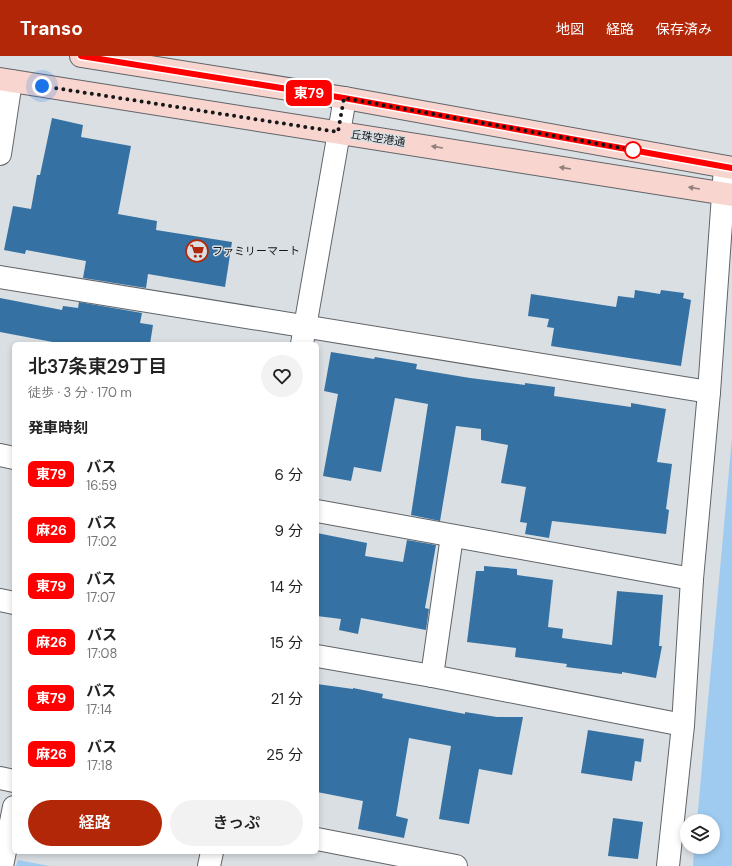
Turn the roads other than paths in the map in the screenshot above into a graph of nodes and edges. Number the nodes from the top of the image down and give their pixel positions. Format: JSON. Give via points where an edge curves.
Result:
{"nodes":[{"id":1,"x":81,"y":56,"type":"edge"},
{"id":2,"x":5,"y":80,"type":"edge"},
{"id":3,"x":344,"y":98,"type":"junction"},
{"id":4,"x":338,"y":132,"type":"junction"},
{"id":5,"x":0,"y":154,"type":"edge"},
{"id":6,"x":729,"y":167,"type":"edge"},
{"id":7,"x":727,"y":194,"type":"edge"},
{"id":8,"x":0,"y":277,"type":"edge"},
{"id":9,"x":303,"y":336,"type":"edge"},
{"id":10,"x":709,"y":392,"type":"junction"},
{"id":11,"x":0,"y":455,"type":"edge"},
{"id":12,"x":12,"y":458,"type":"edge"},
{"id":13,"x":319,"y":511,"type":"edge"},
{"id":14,"x":452,"y":536,"type":"junction"},
{"id":15,"x":692,"y":579,"type":"junction"},
{"id":16,"x":0,"y":600,"type":"edge"},
{"id":17,"x":12,"y":603,"type":"edge"},
{"id":18,"x":319,"y":656,"type":"edge"},
{"id":19,"x":432,"y":676,"type":"junction"},
{"id":20,"x":683,"y":725,"type":"junction"},
{"id":21,"x":0,"y":778,"type":"edge"},
{"id":22,"x":12,"y":781,"type":"edge"},
{"id":23,"x":12,"y":818,"type":"edge"},
{"id":24,"x":319,"y":839,"type":"edge"},
{"id":25,"x":212,"y":854,"type":"edge"},
{"id":26,"x":2,"y":866,"type":"edge"},
{"id":27,"x":209,"y":866,"type":"edge"},
{"id":28,"x":456,"y":866,"type":"edge"},
{"id":29,"x":668,"y":866,"type":"edge"}],
"edges":[{"from":1,"to":3,"type":"main road"},
{"from":2,"to":4,"type":"main road","name":"丘珠空港通"},
{"from":2,"to":5,"type":"street"},
{"from":3,"to":4,"type":"street"},
{"from":3,"to":6,"type":"main road"},
{"from":7,"to":4,"type":"main road","name":"丘珠空港通","one_way":true},
{"from":4,"to":9,"type":"street"},
{"from":6,"to":7,"type":"street"},
{"from":7,"to":10,"type":"street"},
{"from":8,"to":9,"type":"street"},
{"from":9,"to":10,"type":"street"},
{"from":10,"to":15,"type":"street"},
{"from":11,"to":12,"type":"street"},
{"from":13,"to":14,"type":"street"},
{"from":14,"to":15,"type":"street"},
{"from":14,"to":19,"type":"street"},
{"from":15,"to":20,"type":"street"},
{"from":16,"to":17,"type":"street"},
{"from":18,"to":19,"type":"street"},
{"from":19,"to":20,"type":"street"},
{"from":20,"to":29,"type":"street"},
{"from":21,"to":22,"type":"street"},
{"from":23,"to":26,"type":"street"},
{"from":24,"to":28,"type":"street"},
{"from":25,"to":27,"type":"street"}]}
